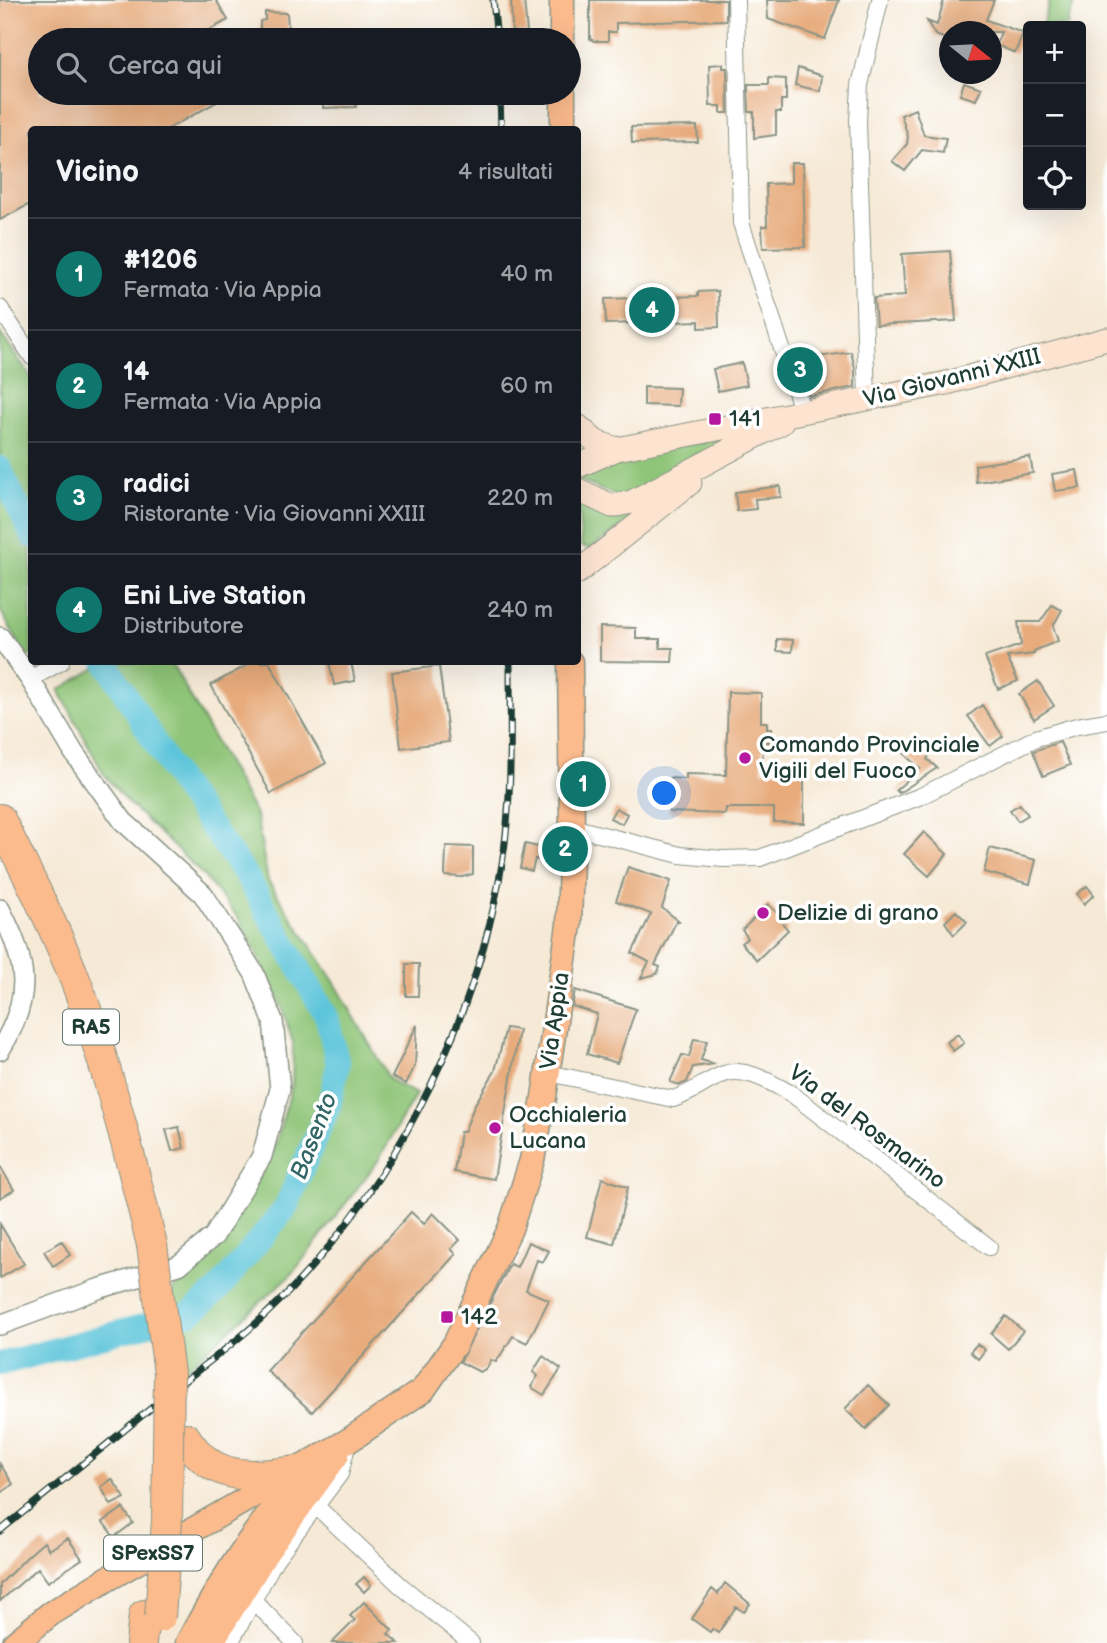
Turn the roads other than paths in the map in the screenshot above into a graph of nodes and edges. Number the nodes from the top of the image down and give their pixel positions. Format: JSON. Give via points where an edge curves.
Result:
{"nodes":[{"id":1,"x":562,"y":0,"type":"edge"},
{"id":2,"x":736,"y":0,"type":"edge"},
{"id":3,"x":880,"y":0,"type":"edge"},
{"id":4,"x":562,"y":28,"type":"edge"},
{"id":5,"x":563,"y":105,"type":"edge"},
{"id":6,"x":564,"y":126,"type":"edge"},
{"id":7,"x":0,"y":308,"type":"edge"},
{"id":8,"x":1107,"y":339,"type":"edge"},
{"id":9,"x":28,"y":351,"type":"edge"},
{"id":10,"x":867,"y":399,"type":"junction"},
{"id":11,"x":800,"y":414,"type":"junction"},
{"id":12,"x":581,"y":429,"type":"edge"},
{"id":13,"x":617,"y":449,"type":"junction"},
{"id":14,"x":735,"y":449,"type":"junction"},
{"id":15,"x":581,"y":465,"type":"edge"},
{"id":16,"x":581,"y":491,"type":"edge"},
{"id":17,"x":581,"y":570,"type":"edge"},
{"id":18,"x":0,"y":637,"type":"edge"},
{"id":19,"x":56,"y":665,"type":"edge"},
{"id":20,"x":570,"y":665,"type":"edge"},
{"id":21,"x":30,"y":679,"type":"junction"},
{"id":22,"x":1107,"y":721,"type":"edge"},
{"id":23,"x":0,"y":819,"type":"edge"},
{"id":24,"x":572,"y":827,"type":"junction"},
{"id":25,"x":0,"y":860,"type":"edge"},
{"id":26,"x":0,"y":909,"type":"edge"},
{"id":27,"x":0,"y":1050,"type":"edge"},
{"id":28,"x":548,"y":1073,"type":"junction"},
{"id":29,"x":989,"y":1247,"type":"dead end"},
{"id":30,"x":144,"y":1250,"type":"junction"},
{"id":31,"x":0,"y":1325,"type":"edge"},
{"id":32,"x":169,"y":1373,"type":"junction"},
{"id":33,"x":348,"y":1441,"type":"junction"},
{"id":34,"x":323,"y":1456,"type":"junction"},
{"id":35,"x":296,"y":1471,"type":"junction"},
{"id":36,"x":317,"y":1507,"type":"junction"},
{"id":37,"x":252,"y":1599,"type":"junction"},
{"id":38,"x":150,"y":1630,"type":"edge"},
{"id":39,"x":15,"y":1643,"type":"edge"},
{"id":40,"x":189,"y":1643,"type":"edge"},
{"id":41,"x":211,"y":1643,"type":"edge"},
{"id":42,"x":230,"y":1643,"type":"edge"},
{"id":43,"x":295,"y":1643,"type":"edge"},
{"id":44,"x":471,"y":1643,"type":"edge"}],
"edges":[{"from":1,"to":4,"type":"main road"},
{"from":2,"to":11,"type":"street","via":[[741,223]]},
{"from":3,"to":10,"type":"street","via":[[860,85],[858,121]]},
{"from":5,"to":6,"type":"main road"},
{"from":7,"to":9,"type":"street"},
{"from":8,"to":10,"type":"main road","name":"Via Giovanni XXIII","via":[[947,383]]},
{"from":10,"to":11,"type":"main road","name":"Via Giovanni XXIII"},
{"from":11,"to":13,"type":"main road"},
{"from":11,"to":14,"type":"main road"},
{"from":12,"to":13,"type":"main road","via":[[590,439]]},
{"from":13,"to":15,"type":"main road"},
{"from":14,"to":16,"type":"main road","via":[[622,505],[612,506]]},
{"from":14,"to":17,"type":"main road"},
{"from":18,"to":21,"type":"street"},
{"from":19,"to":21,"type":"street"},
{"from":20,"to":24,"type":"main road","name":"Via Appia","number":"SPexSS7"},
{"from":21,"to":31,"type":"street","via":[[74,753],[123,821],[203,894],[254,973],[274,1021],[280,1089],[262,1156],[214,1236],[188,1258],[179,1265]]},
{"from":22,"to":24,"type":"street","via":[[1036,738],[921,796],[760,858],[680,855]]},
{"from":23,"to":30,"type":"highway","number":"RA5","via":[[83,1002],[130,1155]]},
{"from":24,"to":28,"type":"main road","name":"Via Appia","number":"SPexSS7","via":[[569,925]]},
{"from":25,"to":30,"type":"highway","number":"RA5","via":[[48,959],[88,1062]]},
{"from":26,"to":27,"type":"street","via":[[18,943],[25,984],[17,1023]]},
{"from":28,"to":29,"type":"street","name":"Via del Rosmarino","via":[[673,1099],[693,1093],[725,1073],[757,1075],[792,1094]]},
{"from":28,"to":33,"type":"main road","name":"Via Appia","number":"SPexSS7","via":[[522,1198],[455,1344],[423,1390]]},
{"from":30,"to":32,"type":"highway","number":"RA5","bridge":true},
{"from":30,"to":38,"type":"highway","number":"RA5","via":[[152,1456]]},
{"from":32,"to":35,"type":"highway","bridge":true,"via":[[186,1438],[207,1464],[251,1475]]},
{"from":32,"to":38,"type":"highway","number":"RA5","bridge":true,"via":[[167,1521]]},
{"from":33,"to":34,"type":"main road","number":"SPexSS7"},
{"from":33,"to":36,"type":"street","via":[[340,1474]]},
{"from":33,"to":41,"type":"main road","number":"SPexSS7","via":[[265,1553]]},
{"from":34,"to":35,"type":"main road","number":"SPexSS7"},
{"from":34,"to":40,"type":"highway","via":[[290,1488],[246,1544]]},
{"from":35,"to":39,"type":"main road","number":"SPexSS7","via":[[73,1600]]},
{"from":36,"to":37,"type":"street","via":[[275,1560]]},
{"from":36,"to":44,"type":"street","via":[[400,1585]]},
{"from":37,"to":42,"type":"street"},
{"from":37,"to":43,"type":"street"}]}
